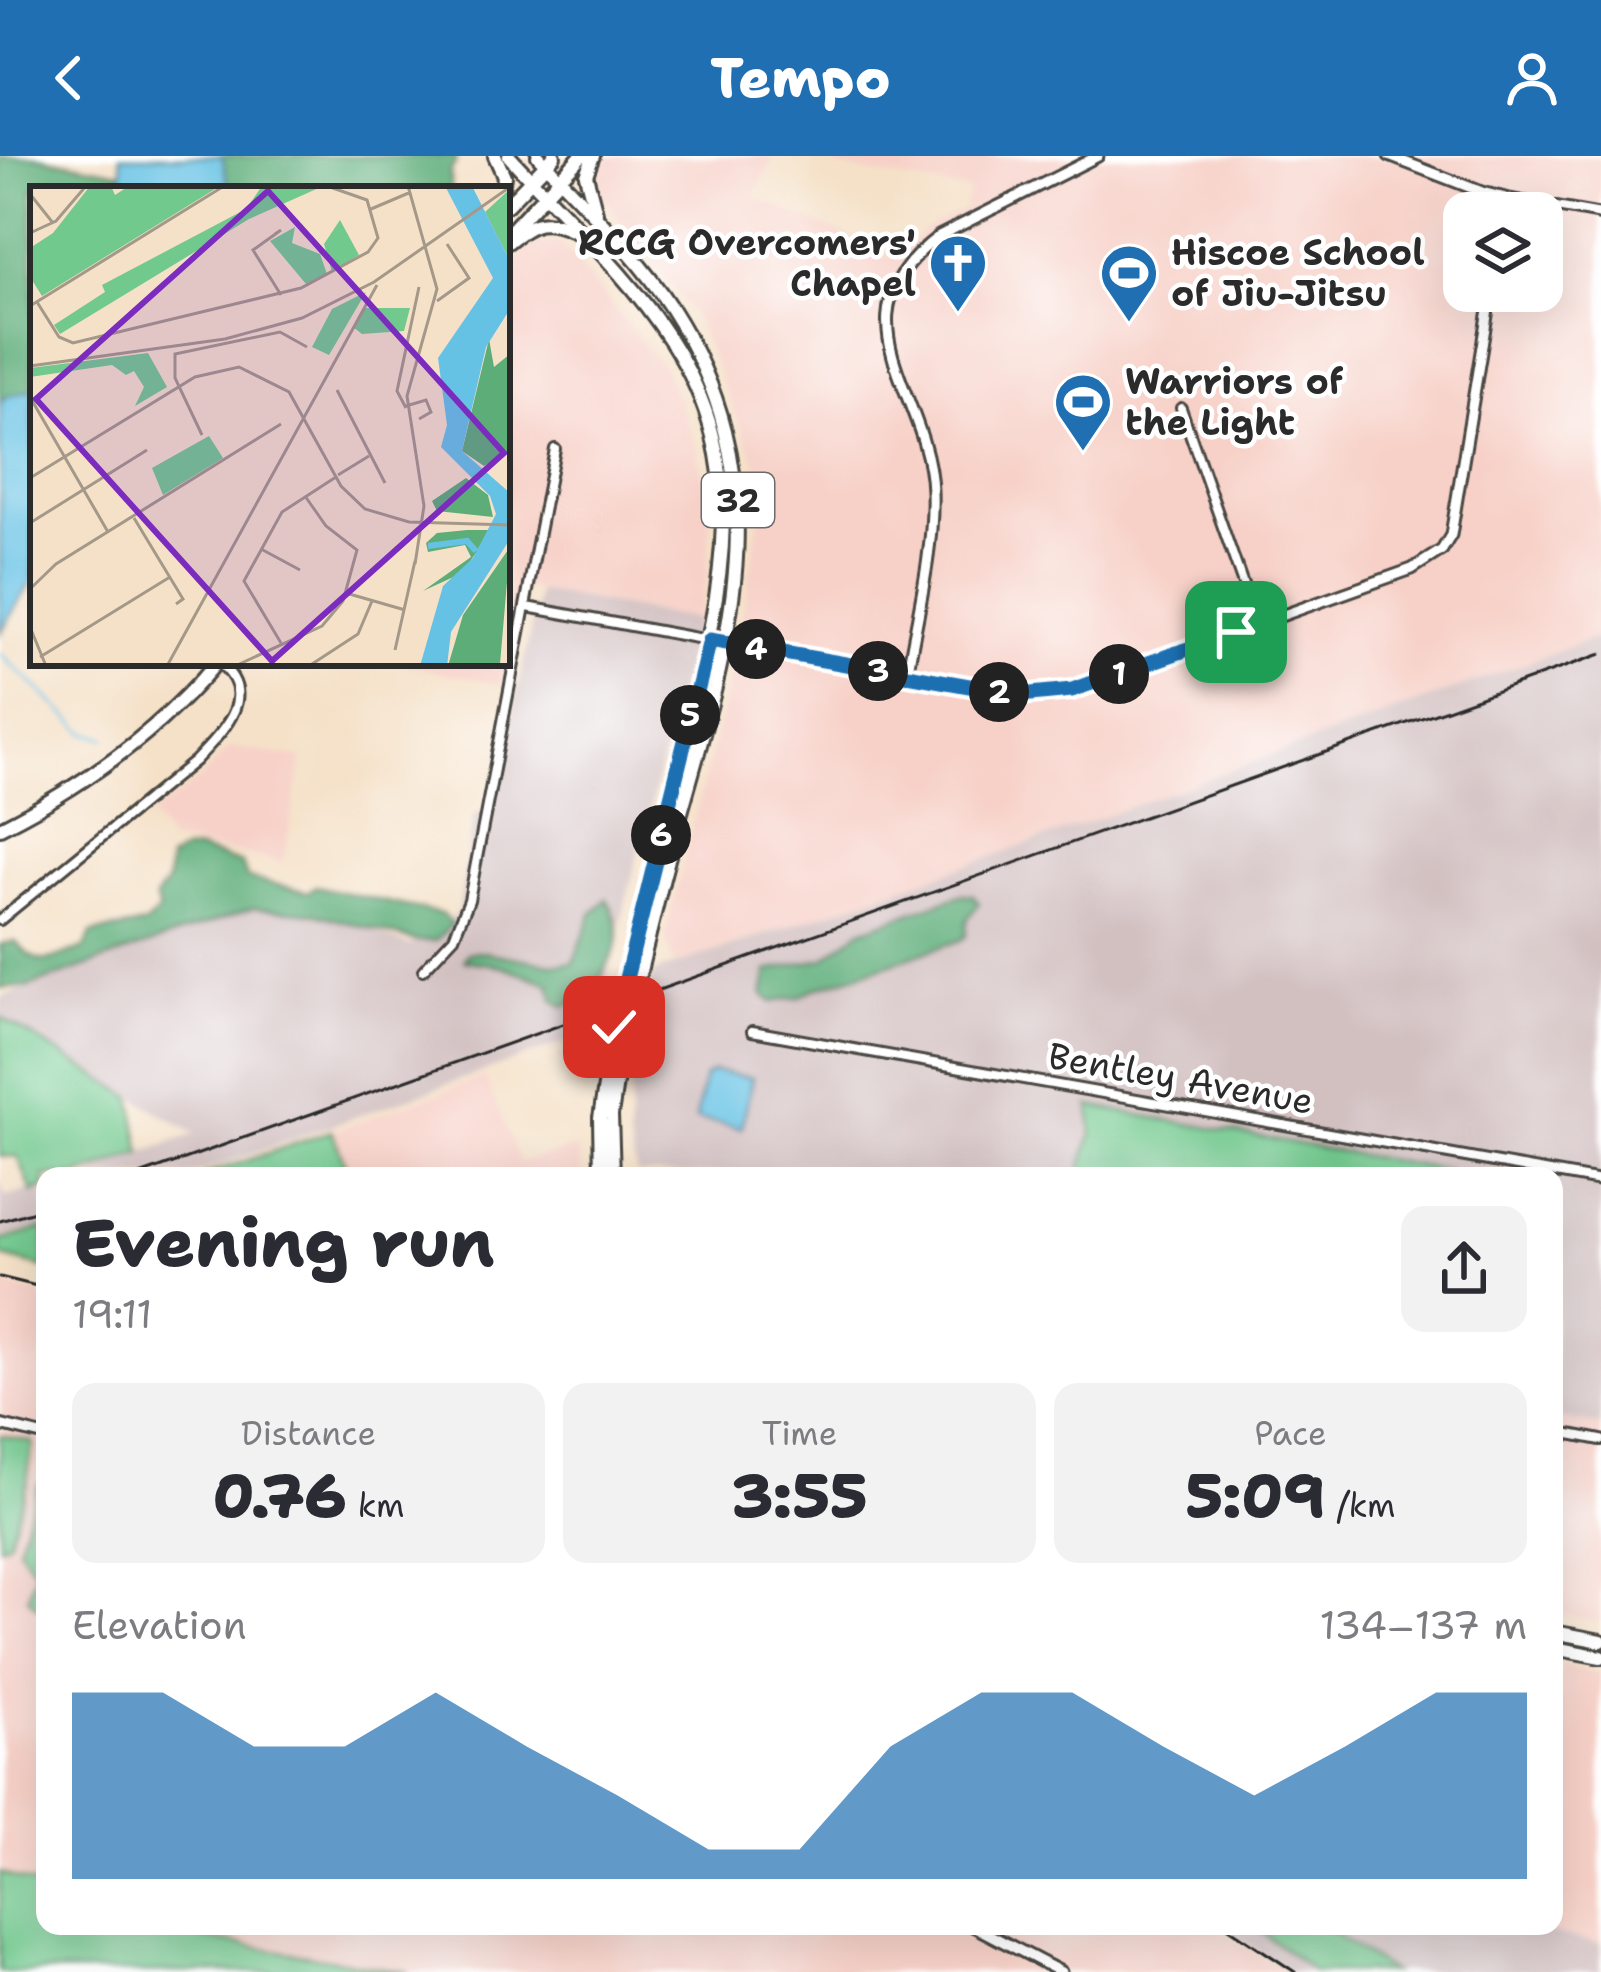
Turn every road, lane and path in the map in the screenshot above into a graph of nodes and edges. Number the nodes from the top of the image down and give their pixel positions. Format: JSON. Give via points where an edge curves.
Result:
{"nodes":[{"id":1,"x":495,"y":156,"type":"edge"},
{"id":2,"x":509,"y":156,"type":"edge"},
{"id":3,"x":581,"y":156,"type":"edge"},
{"id":4,"x":593,"y":156,"type":"edge"},
{"id":5,"x":1098,"y":156,"type":"edge"},
{"id":6,"x":1389,"y":156,"type":"edge"},
{"id":7,"x":546,"y":159,"type":"edge"},
{"id":8,"x":1084,"y":159,"type":"edge"},
{"id":9,"x":558,"y":177,"type":"junction"},
{"id":10,"x":530,"y":179,"type":"junction"},
{"id":11,"x":502,"y":186,"type":"edge"},
{"id":12,"x":1489,"y":192,"type":"edge"},
{"id":13,"x":543,"y":194,"type":"junction"},
{"id":14,"x":510,"y":202,"type":"edge"},
{"id":15,"x":1563,"y":208,"type":"edge"},
{"id":16,"x":1601,"y":215,"type":"edge"},
{"id":17,"x":598,"y":220,"type":"junction"},
{"id":18,"x":510,"y":235,"type":"edge"},
{"id":19,"x":583,"y":235,"type":"junction"},
{"id":20,"x":510,"y":237,"type":"edge"},
{"id":21,"x":1488,"y":312,"type":"edge"},
{"id":22,"x":1181,"y":408,"type":"dead end"},
{"id":23,"x":555,"y":449,"type":"dead end"},
{"id":24,"x":527,"y":607,"type":"junction"},
{"id":25,"x":1257,"y":624,"type":"junction"},
{"id":26,"x":717,"y":642,"type":"junction"},
{"id":27,"x":211,"y":666,"type":"edge"},
{"id":28,"x":214,"y":666,"type":"edge"},
{"id":29,"x":907,"y":676,"type":"junction"},
{"id":30,"x":0,"y":828,"type":"edge"},
{"id":31,"x":0,"y":920,"type":"edge"},
{"id":32,"x":423,"y":970,"type":"dead end"},
{"id":33,"x":752,"y":1030,"type":"dead end"},
{"id":34,"x":605,"y":1117,"type":"junction"},
{"id":35,"x":602,"y":1167,"type":"edge"},
{"id":36,"x":612,"y":1167,"type":"edge"},
{"id":37,"x":1522,"y":1167,"type":"edge"},
{"id":38,"x":1563,"y":1174,"type":"edge"},
{"id":39,"x":1601,"y":1181,"type":"edge"},
{"id":40,"x":0,"y":1425,"type":"edge"},
{"id":41,"x":1563,"y":1433,"type":"edge"},
{"id":42,"x":36,"y":1434,"type":"edge"},
{"id":43,"x":1601,"y":1440,"type":"edge"},
{"id":44,"x":1563,"y":1634,"type":"edge"},
{"id":45,"x":1601,"y":1641,"type":"edge"},
{"id":46,"x":1563,"y":1650,"type":"edge"},
{"id":47,"x":1601,"y":1657,"type":"edge"},
{"id":48,"x":991,"y":1935,"type":"edge"},
{"id":49,"x":1060,"y":1972,"type":"edge"}],
"edges":[{"from":1,"to":11,"type":"main road"},
{"from":2,"to":10,"type":"main road","number":"32"},
{"from":3,"to":9,"type":"main road"},
{"from":4,"to":17,"type":"main road","via":[[586,175]]},
{"from":5,"to":8,"type":"street"},
{"from":6,"to":12,"type":"street"},
{"from":7,"to":9,"type":"main road","number":"32"},
{"from":7,"to":10,"type":"main road"},
{"from":8,"to":29,"type":"street","via":[[939,236],[895,288],[888,344],[926,443],[932,488]]},
{"from":9,"to":13,"type":"main road"},
{"from":9,"to":17,"type":"main road","number":"32"},
{"from":10,"to":13,"type":"main road","number":"32"},
{"from":10,"to":14,"type":"main road"},
{"from":13,"to":18,"type":"main road"},
{"from":13,"to":19,"type":"main road","number":"32"},
{"from":15,"to":16,"type":"street"},
{"from":17,"to":26,"type":"main road","number":"32","via":[[670,307],[723,417],[739,529],[737,575]]},
{"from":19,"to":20,"type":"main road","via":[[545,220]]},
{"from":19,"to":26,"type":"main road","number":"32","via":[[672,342],[710,424],[724,517]]},
{"from":21,"to":25,"type":"street","via":[[1451,535],[1442,550],[1412,569]]},
{"from":22,"to":25,"type":"street"},
{"from":23,"to":24,"type":"street"},
{"from":24,"to":26,"type":"street"},
{"from":24,"to":32,"type":"street","via":[[470,900],[454,937]]},
{"from":25,"to":29,"type":"street","via":[[1052,693]]},
{"from":26,"to":29,"type":"street"},
{"from":26,"to":34,"type":"main road","number":"32","bridge":true,"via":[[614,1027]]},
{"from":27,"to":30,"type":"main road","via":[[176,707],[85,780]]},
{"from":28,"to":31,"type":"street","via":[[236,678],[239,689],[212,742]]},
{"from":33,"to":37,"type":"street","name":"Bentley Avenue"},
{"from":34,"to":35,"type":"main road","number":"32"},
{"from":34,"to":36,"type":"main road","number":"32"},
{"from":38,"to":39,"type":"street","name":"Bentley Avenue"},
{"from":40,"to":42,"type":"street"},
{"from":41,"to":43,"type":"street"},
{"from":44,"to":45,"type":"main road"},
{"from":46,"to":47,"type":"main road"},
{"from":48,"to":49,"type":"street"}]}
